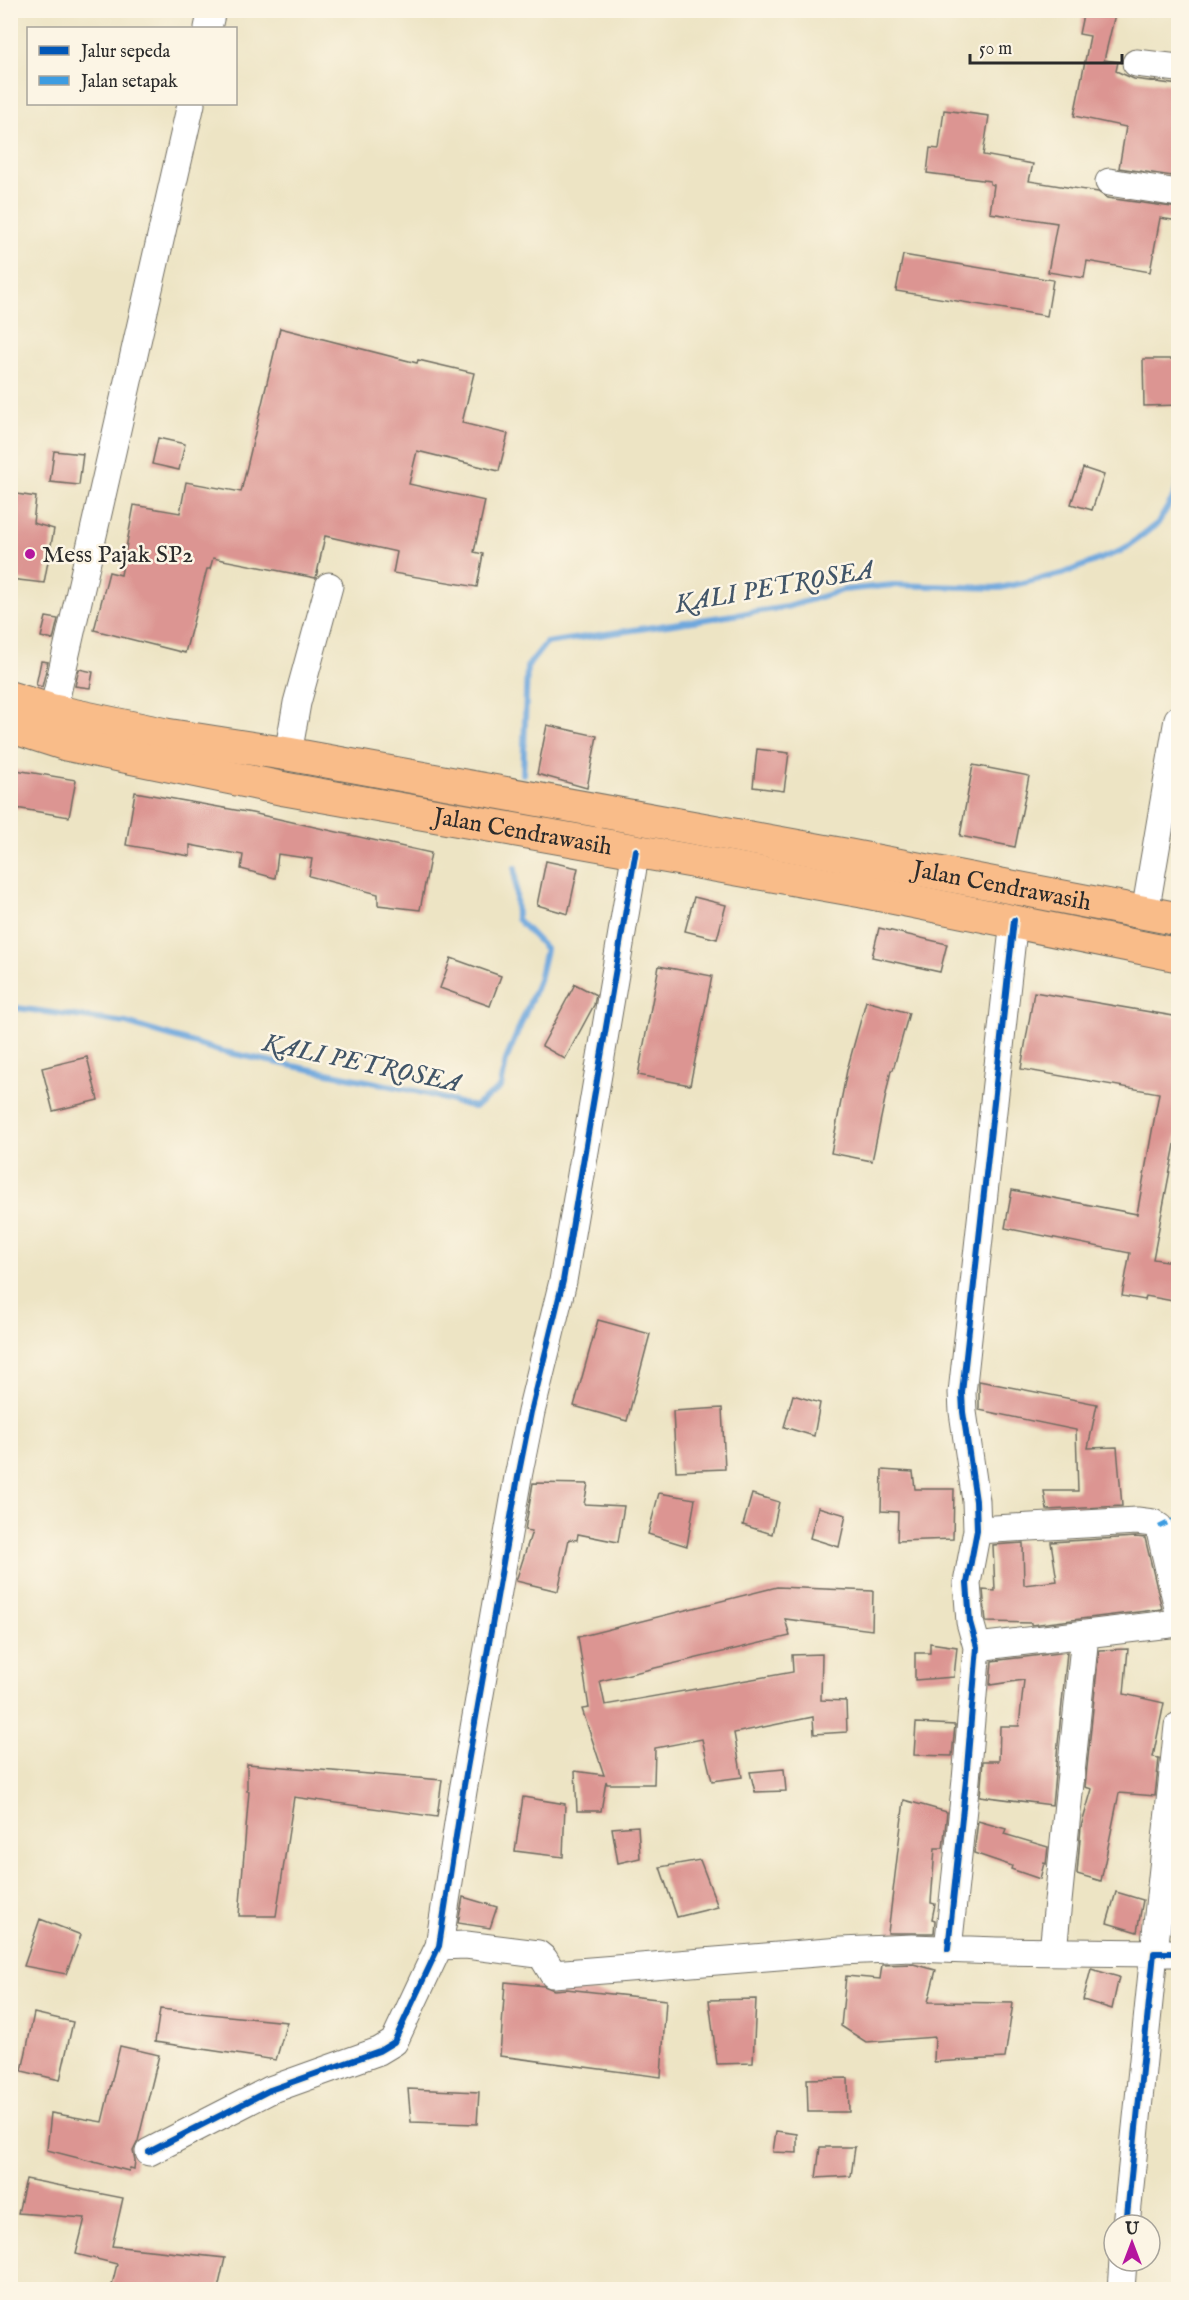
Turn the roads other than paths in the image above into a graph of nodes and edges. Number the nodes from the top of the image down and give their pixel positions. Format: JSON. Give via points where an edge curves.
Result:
{"nodes":[{"id":1,"x":212,"y":10,"type":"edge"},
{"id":2,"x":208,"y":27,"type":"edge"},
{"id":3,"x":1136,"y":63,"type":"dead end"},
{"id":4,"x":1179,"y":68,"type":"edge"},
{"id":5,"x":191,"y":105,"type":"edge"},
{"id":6,"x":1108,"y":182,"type":"dead end"},
{"id":7,"x":1179,"y":193,"type":"edge"},
{"id":8,"x":328,"y":586,"type":"dead end"},
{"id":9,"x":10,"y":698,"type":"edge"},
{"id":10,"x":53,"y":711,"type":"junction"},
{"id":11,"x":1179,"y":718,"type":"edge"},
{"id":12,"x":10,"y":726,"type":"edge"},
{"id":13,"x":288,"y":754,"type":"junction"},
{"id":14,"x":636,"y":850,"type":"junction"},
{"id":15,"x":1145,"y":913,"type":"junction"},
{"id":16,"x":1179,"y":919,"type":"edge"},
{"id":17,"x":1014,"y":920,"type":"junction"},
{"id":18,"x":1179,"y":955,"type":"edge"},
{"id":19,"x":977,"y":1530,"type":"junction"},
{"id":20,"x":1179,"y":1608,"type":"edge"},
{"id":21,"x":1179,"y":1623,"type":"edge"},
{"id":22,"x":1085,"y":1635,"type":"junction"},
{"id":23,"x":977,"y":1647,"type":"junction"},
{"id":24,"x":1179,"y":1726,"type":"edge"},
{"id":25,"x":439,"y":1946,"type":"junction"},
{"id":26,"x":948,"y":1949,"type":"junction"},
{"id":27,"x":1053,"y":1951,"type":"junction"},
{"id":28,"x":1166,"y":1953,"type":"edge"},
{"id":29,"x":149,"y":2152,"type":"dead end"},
{"id":30,"x":1128,"y":2213,"type":"edge"},
{"id":31,"x":1122,"y":2273,"type":"edge"},
{"id":32,"x":1121,"y":2289,"type":"edge"}],
"edges":[{"from":1,"to":2,"type":"street"},
{"from":3,"to":4,"type":"street"},
{"from":5,"to":10,"type":"street"},
{"from":6,"to":7,"type":"street"},
{"from":8,"to":13,"type":"street","via":[[297,703]]},
{"from":9,"to":10,"type":"main road","name":"Jalan Cendrawasih"},
{"from":10,"to":13,"type":"main road","name":"Jalan Cendrawasih","via":[[166,735]]},
{"from":11,"to":15,"type":"street"},
{"from":12,"to":14,"type":"main road","name":"Jalan Cendrawasih","via":[[66,744],[285,789]]},
{"from":13,"to":15,"type":"main road","name":"Jalan Cendrawasih"},
{"from":14,"to":17,"type":"main road","name":"Jalan Cendrawasih"},
{"from":14,"to":25,"type":"street","via":[[562,1281],[518,1478]]},
{"from":15,"to":16,"type":"main road","name":"Jalan Cendrawasih"},
{"from":17,"to":18,"type":"main road","name":"Jalan Cendrawasih"},
{"from":17,"to":19,"type":"street","via":[[962,1393]]},
{"from":19,"to":20,"type":"street","via":[[1154,1522],[1159,1527]]},
{"from":19,"to":23,"type":"street","via":[[967,1583],[970,1622]]},
{"from":21,"to":22,"type":"street"},
{"from":22,"to":23,"type":"street"},
{"from":22,"to":27,"type":"street"},
{"from":23,"to":26,"type":"street"},
{"from":24,"to":28,"type":"street"},
{"from":25,"to":26,"type":"street","via":[[466,1945],[538,1954],[553,1974],[841,1951]]},
{"from":25,"to":29,"type":"street","via":[[394,2042],[270,2090]]},
{"from":26,"to":27,"type":"street"},
{"from":27,"to":28,"type":"street"},
{"from":28,"to":30,"type":"street"},
{"from":31,"to":32,"type":"street"}]}
